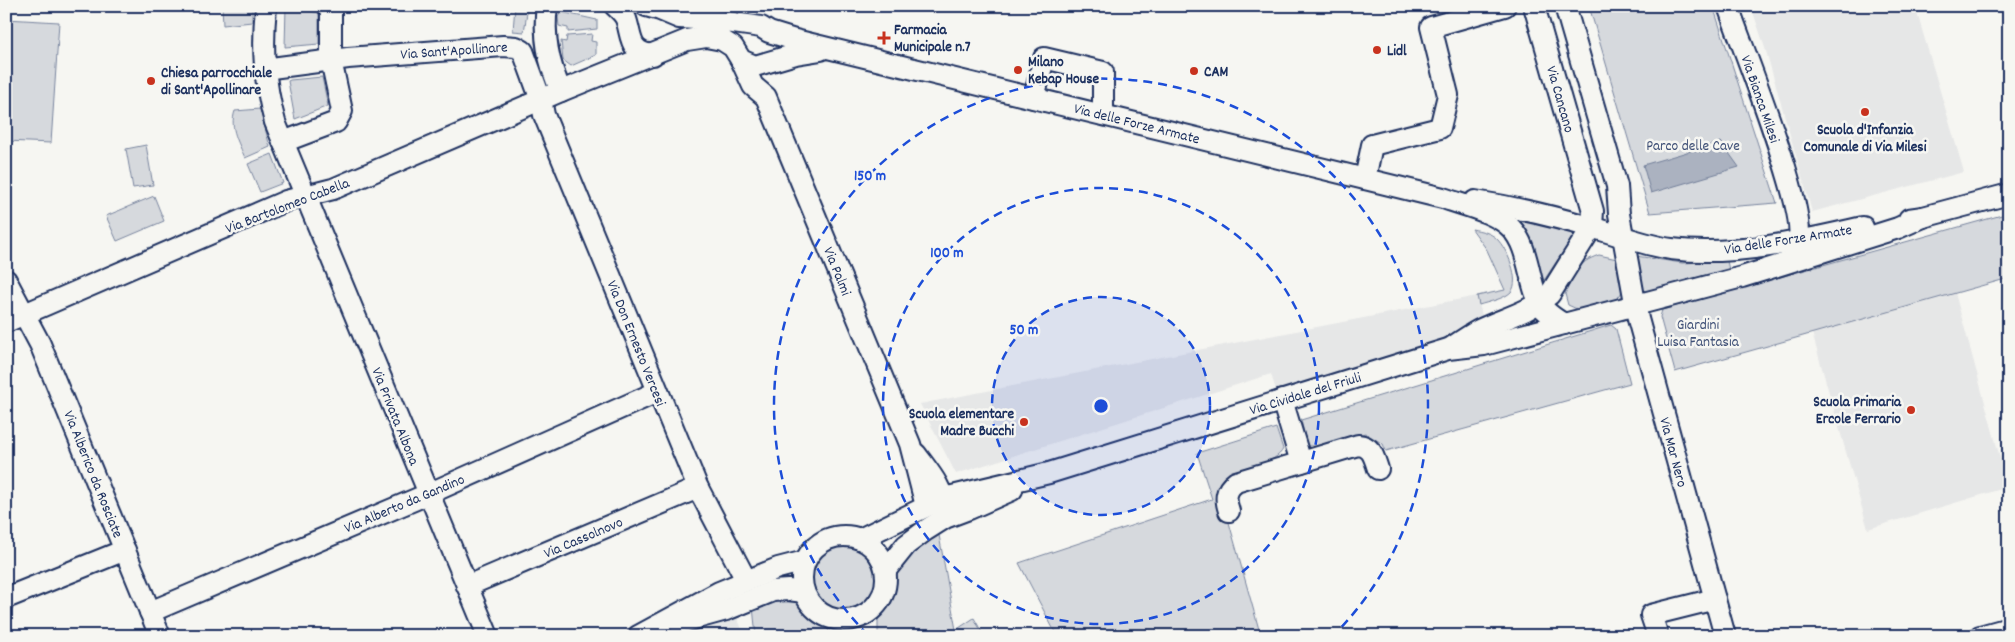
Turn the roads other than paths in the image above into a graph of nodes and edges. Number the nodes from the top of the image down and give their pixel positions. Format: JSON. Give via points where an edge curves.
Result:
{"nodes":[{"id":1,"x":266,"y":6,"type":"edge"},
{"id":2,"x":328,"y":6,"type":"edge"},
{"id":3,"x":547,"y":6,"type":"edge"},
{"id":4,"x":615,"y":6,"type":"edge"},
{"id":5,"x":713,"y":6,"type":"edge"},
{"id":6,"x":1505,"y":6,"type":"edge"},
{"id":7,"x":1534,"y":6,"type":"edge"},
{"id":8,"x":1565,"y":6,"type":"edge"},
{"id":9,"x":1728,"y":6,"type":"edge"},
{"id":10,"x":655,"y":9,"type":"edge"},
{"id":11,"x":694,"y":19,"type":"junction"},
{"id":12,"x":754,"y":27,"type":"junction"},
{"id":13,"x":630,"y":36,"type":"junction"},
{"id":14,"x":830,"y":49,"type":"junction"},
{"id":15,"x":658,"y":53,"type":"junction"},
{"id":16,"x":739,"y":56,"type":"junction"},
{"id":17,"x":331,"y":60,"type":"junction"},
{"id":18,"x":767,"y":62,"type":"junction"},
{"id":19,"x":264,"y":69,"type":"junction"},
{"id":20,"x":617,"y":70,"type":"junction"},
{"id":21,"x":561,"y":91,"type":"junction"},
{"id":22,"x":766,"y":97,"type":"junction"},
{"id":23,"x":1034,"y":98,"type":"junction"},
{"id":24,"x":541,"y":100,"type":"junction"},
{"id":25,"x":1103,"y":115,"type":"junction"},
{"id":26,"x":283,"y":142,"type":"junction"},
{"id":27,"x":1365,"y":179,"type":"junction"},
{"id":28,"x":1617,"y":186,"type":"junction"},
{"id":29,"x":1587,"y":192,"type":"junction"},
{"id":30,"x":1792,"y":193,"type":"junction"},
{"id":31,"x":2009,"y":194,"type":"edge"},
{"id":32,"x":307,"y":196,"type":"junction"},
{"id":33,"x":1443,"y":198,"type":"junction"},
{"id":34,"x":1923,"y":217,"type":"junction"},
{"id":35,"x":1592,"y":227,"type":"junction"},
{"id":36,"x":1623,"y":237,"type":"junction"},
{"id":37,"x":1798,"y":241,"type":"junction"},
{"id":38,"x":1767,"y":245,"type":"junction"},
{"id":39,"x":1742,"y":277,"type":"junction"},
{"id":40,"x":6,"y":280,"type":"edge"},
{"id":41,"x":1540,"y":303,"type":"junction"},
{"id":42,"x":1634,"y":305,"type":"junction"},
{"id":43,"x":15,"y":318,"type":"edge"},
{"id":44,"x":1564,"y":324,"type":"junction"},
{"id":45,"x":1448,"y":349,"type":"junction"},
{"id":46,"x":657,"y":392,"type":"junction"},
{"id":47,"x":1282,"y":400,"type":"junction"},
{"id":48,"x":1300,"y":462,"type":"junction"},
{"id":49,"x":1378,"y":469,"type":"dead end"},
{"id":50,"x":1049,"y":473,"type":"junction"},
{"id":51,"x":698,"y":488,"type":"junction"},
{"id":52,"x":428,"y":494,"type":"junction"},
{"id":53,"x":935,"y":502,"type":"junction"},
{"id":54,"x":1228,"y":511,"type":"dead end"},
{"id":55,"x":945,"y":518,"type":"junction"},
{"id":56,"x":860,"y":539,"type":"junction"},
{"id":57,"x":125,"y":550,"type":"junction"},
{"id":58,"x":806,"y":561,"type":"junction"},
{"id":59,"x":886,"y":570,"type":"junction"},
{"id":60,"x":746,"y":580,"type":"junction"},
{"id":61,"x":467,"y":586,"type":"junction"},
{"id":62,"x":804,"y":592,"type":"junction"},
{"id":63,"x":6,"y":598,"type":"edge"},
{"id":64,"x":1715,"y":598,"type":"junction"},
{"id":65,"x":150,"y":612,"type":"junction"},
{"id":66,"x":829,"y":618,"type":"junction"},
{"id":67,"x":861,"y":626,"type":"edge"},
{"id":68,"x":2009,"y":628,"type":"edge"},
{"id":69,"x":643,"y":634,"type":"edge"},
{"id":70,"x":160,"y":636,"type":"edge"},
{"id":71,"x":488,"y":636,"type":"edge"},
{"id":72,"x":841,"y":636,"type":"edge"},
{"id":73,"x":1658,"y":636,"type":"edge"},
{"id":74,"x":1725,"y":636,"type":"edge"},
{"id":75,"x":1980,"y":636,"type":"edge"}],
"edges":[{"from":1,"to":19,"type":"street","name":"Via Privata Albona"},
{"from":2,"to":17,"type":"street","via":[[331,12]]},
{"from":3,"to":21,"type":"street","via":[[549,52]]},
{"from":4,"to":13,"type":"street","via":[[626,18]]},
{"from":5,"to":11,"type":"street"},
{"from":5,"to":12,"type":"street"},
{"from":6,"to":27,"type":"street","via":[[1431,27],[1448,95],[1440,128],[1372,145]]},
{"from":7,"to":29,"type":"street","name":"Via Cancano"},
{"from":8,"to":28,"type":"street","name":"Via Cancano"},
{"from":9,"to":30,"type":"street","name":"Via Bianca Milesi"},
{"from":10,"to":11,"type":"street","name":"Via delle Forze Armate","via":[[679,18]]},
{"from":10,"to":13,"type":"street","via":[[643,10],[634,17]]},
{"from":10,"to":15,"type":"street","via":[[673,21],[675,32],[672,43]]},
{"from":11,"to":12,"type":"street","name":"Via delle Forze Armate"},
{"from":12,"to":14,"type":"street","name":"Via delle Forze Armate"},
{"from":12,"to":16,"type":"street","via":[[739,34],[735,43]]},
{"from":12,"to":18,"type":"street","via":[[775,46]]},
{"from":13,"to":15,"type":"street","via":[[636,49],[647,54]]},
{"from":13,"to":20,"type":"street"},
{"from":14,"to":18,"type":"street","name":"Via delle Forze Armate"},
{"from":14,"to":23,"type":"street","name":"Via delle Forze Armate"},
{"from":15,"to":16,"type":"street","name":"Via delle Forze Armate","via":[[687,40],[706,37],[728,42]]},
{"from":15,"to":20,"type":"street","name":"Via delle Forze Armate"},
{"from":16,"to":18,"type":"street","name":"Via delle Forze Armate","via":[[755,66]]},
{"from":16,"to":22,"type":"street","name":"Via Palmi","via":[[753,86]]},
{"from":17,"to":19,"type":"street","name":"Via Sant'Apollinare"},
{"from":17,"to":24,"type":"street","name":"Via Sant'Apollinare","via":[[513,46],[523,51]]},
{"from":17,"to":26,"type":"street","via":[[342,111],[336,122]]},
{"from":18,"to":22,"type":"street","name":"Via Palmi"},
{"from":19,"to":26,"type":"street","name":"Via Privata Albona","via":[[268,95]]},
{"from":20,"to":21,"type":"street","name":"Via delle Forze Armate"},
{"from":21,"to":24,"type":"street","name":"Via delle Forze Armate"},
{"from":22,"to":53,"type":"street","name":"Via Palmi"},
{"from":23,"to":25,"type":"street","name":"Via delle Forze Armate"},
{"from":23,"to":25,"type":"street","via":[[1044,58],[1103,72]]},
{"from":24,"to":32,"type":"street","name":"Via Bartolomeo Cabella","via":[[333,189]]},
{"from":24,"to":46,"type":"street","name":"Via Don Ernesto Vercesi","via":[[544,115]]},
{"from":25,"to":27,"type":"street","name":"Via delle Forze Armate"},
{"from":26,"to":32,"type":"street","name":"Via Privata Albona"},
{"from":27,"to":33,"type":"street","name":"Via delle Forze Armate"},
{"from":28,"to":29,"type":"street","via":[[1614,196],[1600,202]]},
{"from":28,"to":36,"type":"street","name":"Via Cancano"},
{"from":29,"to":35,"type":"street","name":"Via Cancano","via":[[1593,211]]},
{"from":30,"to":37,"type":"street","name":"Via Bianca Milesi","via":[[1797,211]]},
{"from":30,"to":38,"type":"street","name":"Via Bianca Milesi","via":[[1785,226]]},
{"from":31,"to":34,"type":"street","name":"Via delle Forze Armate"},
{"from":32,"to":43,"type":"street","name":"Via Bartolomeo Cabella","via":[[282,203]]},
{"from":32,"to":52,"type":"street","name":"Via Privata Albona"},
{"from":33,"to":35,"type":"street","name":"Via delle Forze Armate","via":[[1505,206]]},
{"from":33,"to":41,"type":"street","name":"Via delle Forze Armate","via":[[1497,218],[1510,227],[1524,251]]},
{"from":34,"to":37,"type":"street","name":"Via delle Forze Armate"},
{"from":34,"to":39,"type":"street","name":"Via delle Forze Armate","via":[[1898,228]]},
{"from":35,"to":36,"type":"street","name":"Via delle Forze Armate"},
{"from":35,"to":41,"type":"street","via":[[1550,294]]},
{"from":36,"to":38,"type":"street","name":"Via delle Forze Armate","via":[[1672,249]]},
{"from":36,"to":42,"type":"street"},
{"from":37,"to":38,"type":"street","name":"Via delle Forze Armate"},
{"from":37,"to":39,"type":"street","via":[[1786,254],[1760,261]]},
{"from":39,"to":42,"type":"street","name":"Via delle Forze Armate"},
{"from":40,"to":43,"type":"street","name":"Via Alberico da Rosciate"},
{"from":41,"to":44,"type":"street","name":"Via delle Forze Armate"},
{"from":41,"to":45,"type":"street","via":[[1480,330]]},
{"from":42,"to":44,"type":"street","name":"Via delle Forze Armate"},
{"from":42,"to":64,"type":"street","name":"Via Mar Nero"},
{"from":43,"to":57,"type":"street","name":"Via Alberico da Rosciate","via":[[47,359]]},
{"from":44,"to":45,"type":"street","name":"Via Cividale del Friuli","via":[[1484,346]]},
{"from":45,"to":47,"type":"street","name":"Via Cividale del Friuli"},
{"from":46,"to":51,"type":"street","name":"Via Don Ernesto Vercesi"},
{"from":46,"to":52,"type":"street","name":"Via Alberto da Gandino"},
{"from":47,"to":48,"type":"street"},
{"from":47,"to":50,"type":"street","name":"Via Cividale del Friuli"},
{"from":48,"to":49,"type":"street","via":[[1358,445],[1369,449]]},
{"from":48,"to":54,"type":"street","via":[[1236,482],[1226,494]]},
{"from":50,"to":53,"type":"street","name":"Via Cividale del Friuli"},
{"from":50,"to":55,"type":"street","name":"Via Cividale del Friuli"},
{"from":51,"to":60,"type":"street","name":"Via Don Ernesto Vercesi"},
{"from":51,"to":61,"type":"street","name":"Via Cassolnovo"},
{"from":52,"to":61,"type":"street","name":"Via Privata Albona"},
{"from":52,"to":65,"type":"street","name":"Via Alberto da Gandino"},
{"from":53,"to":55,"type":"street","name":"Via Palmi"},
{"from":53,"to":56,"type":"street","name":"Via Cividale del Friuli"},
{"from":55,"to":59,"type":"street","name":"Via Cividale del Friuli","via":[[906,546]]},
{"from":56,"to":58,"type":"street","via":[[842,536],[827,539],[814,548]]},
{"from":56,"to":59,"type":"street","via":[[875,549]]},
{"from":57,"to":63,"type":"street"},
{"from":57,"to":65,"type":"street","name":"Via Alberico da Rosciate"},
{"from":58,"to":60,"type":"street"},
{"from":58,"to":62,"type":"street","via":[[802,577]]},
{"from":59,"to":67,"type":"street","via":[[886,586],[880,600]]},
{"from":60,"to":69,"type":"street"},
{"from":61,"to":71,"type":"street","name":"Via Privata Albona"},
{"from":62,"to":66,"type":"street","via":[[816,610]]},
{"from":62,"to":69,"type":"street","via":[[773,590],[726,610]]},
{"from":64,"to":73,"type":"street","via":[[1652,615]]},
{"from":64,"to":74,"type":"street","name":"Via Mar Nero"},
{"from":65,"to":70,"type":"street","name":"Via Alberico da Rosciate"},
{"from":66,"to":67,"type":"street"},
{"from":66,"to":72,"type":"street"},
{"from":68,"to":75,"type":"street"}]}
